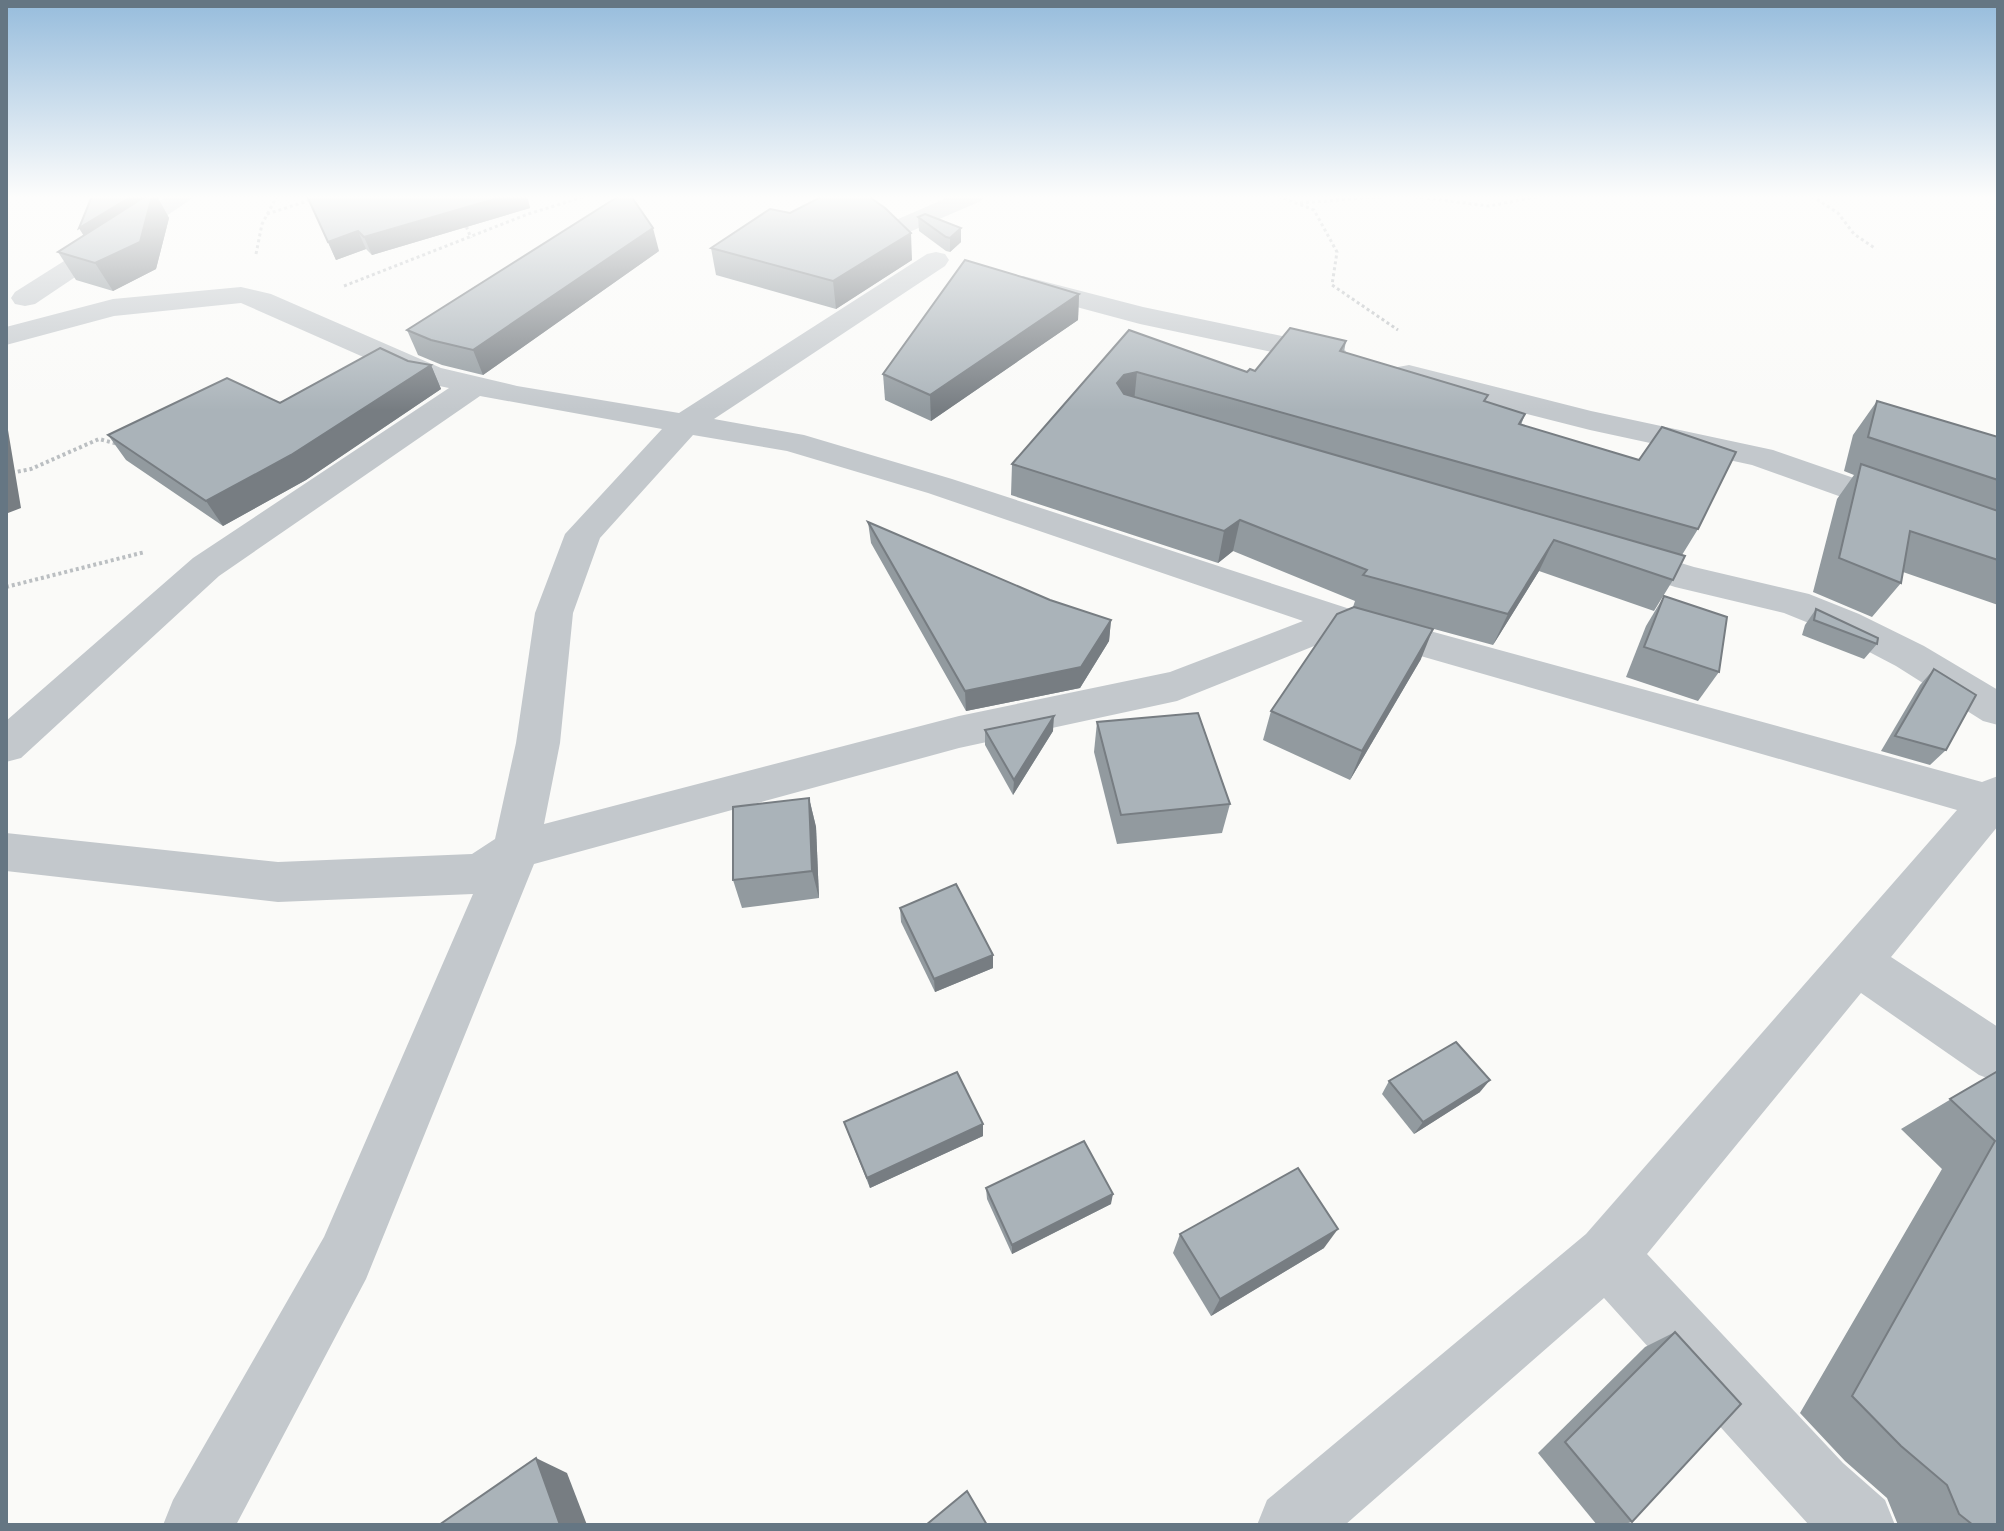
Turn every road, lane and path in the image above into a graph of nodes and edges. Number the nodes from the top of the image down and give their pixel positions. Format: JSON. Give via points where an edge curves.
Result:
{"nodes":[{"id":1,"x":73,"y":267,"type":"edge"},
{"id":2,"x":257,"y":267,"type":"edge"},
{"id":3,"x":382,"y":267,"type":"edge"},
{"id":4,"x":1335,"y":267,"type":"edge"},
{"id":5,"x":965,"y":268,"type":"joint"},
{"id":6,"x":25,"y":298,"type":"dead end"},
{"id":7,"x":272,"y":304,"type":"junction"},
{"id":8,"x":1405,"y":334,"type":"dead end"},
{"id":9,"x":6,"y":336,"type":"edge"},
{"id":10,"x":475,"y":385,"type":"junction"},
{"id":11,"x":686,"y":423,"type":"junction"},
{"id":12,"x":125,"y":446,"type":"edge"},
{"id":13,"x":6,"y":474,"type":"edge"},
{"id":14,"x":1998,"y":541,"type":"edge"},
{"id":15,"x":1583,"y":546,"type":"edge"},
{"id":16,"x":1341,"y":620,"type":"junction"},
{"id":17,"x":1998,"y":710,"type":"edge"},
{"id":18,"x":6,"y":746,"type":"edge"},
{"id":19,"x":1994,"y":798,"type":"edge"},
{"id":20,"x":516,"y":850,"type":"junction"},
{"id":21,"x":6,"y":852,"type":"edge"},
{"id":22,"x":1855,"y":961,"type":"junction"},
{"id":23,"x":1998,"y":1057,"type":"edge"},
{"id":24,"x":1607,"y":1255,"type":"junction"},
{"id":25,"x":198,"y":1525,"type":"edge"},
{"id":26,"x":1292,"y":1525,"type":"edge"},
{"id":27,"x":1860,"y":1525,"type":"edge"}],
"edges":[{"from":1,"to":6,"type":"street"},
{"from":2,"to":7,"type":"path"},
{"from":3,"to":7,"type":"path"},
{"from":4,"to":8,"type":"path","via":[[1336,289]]},
{"from":5,"to":11,"type":"street"},
{"from":5,"to":14,"type":"street","via":[[1140,315],[1761,457]]},
{"from":7,"to":9,"type":"street","via":[[230,296],[113,308]]},
{"from":7,"to":10,"type":"street","via":[[431,375]]},
{"from":10,"to":11,"type":"street"},
{"from":10,"to":18,"type":"street","via":[[206,567]]},
{"from":11,"to":16,"type":"street","via":[[792,442],[940,486]]},
{"from":11,"to":20,"type":"street","via":[[583,534],[554,613],[538,743]]},
{"from":12,"to":13,"type":"path","via":[[99,439],[31,469]]},
{"from":15,"to":17,"type":"street","via":[[1795,603],[1910,656]]},
{"from":16,"to":19,"type":"street"},
{"from":16,"to":20,"type":"street","via":[[1177,686],[959,732]]},
{"from":19,"to":22,"type":"street"},
{"from":20,"to":21,"type":"street","via":[[474,874],[278,882]]},
{"from":20,"to":25,"type":"street","via":[[345,1258]]},
{"from":22,"to":23,"type":"street"},
{"from":22,"to":24,"type":"street"},
{"from":24,"to":26,"type":"street"},
{"from":24,"to":27,"type":"street"}]}
